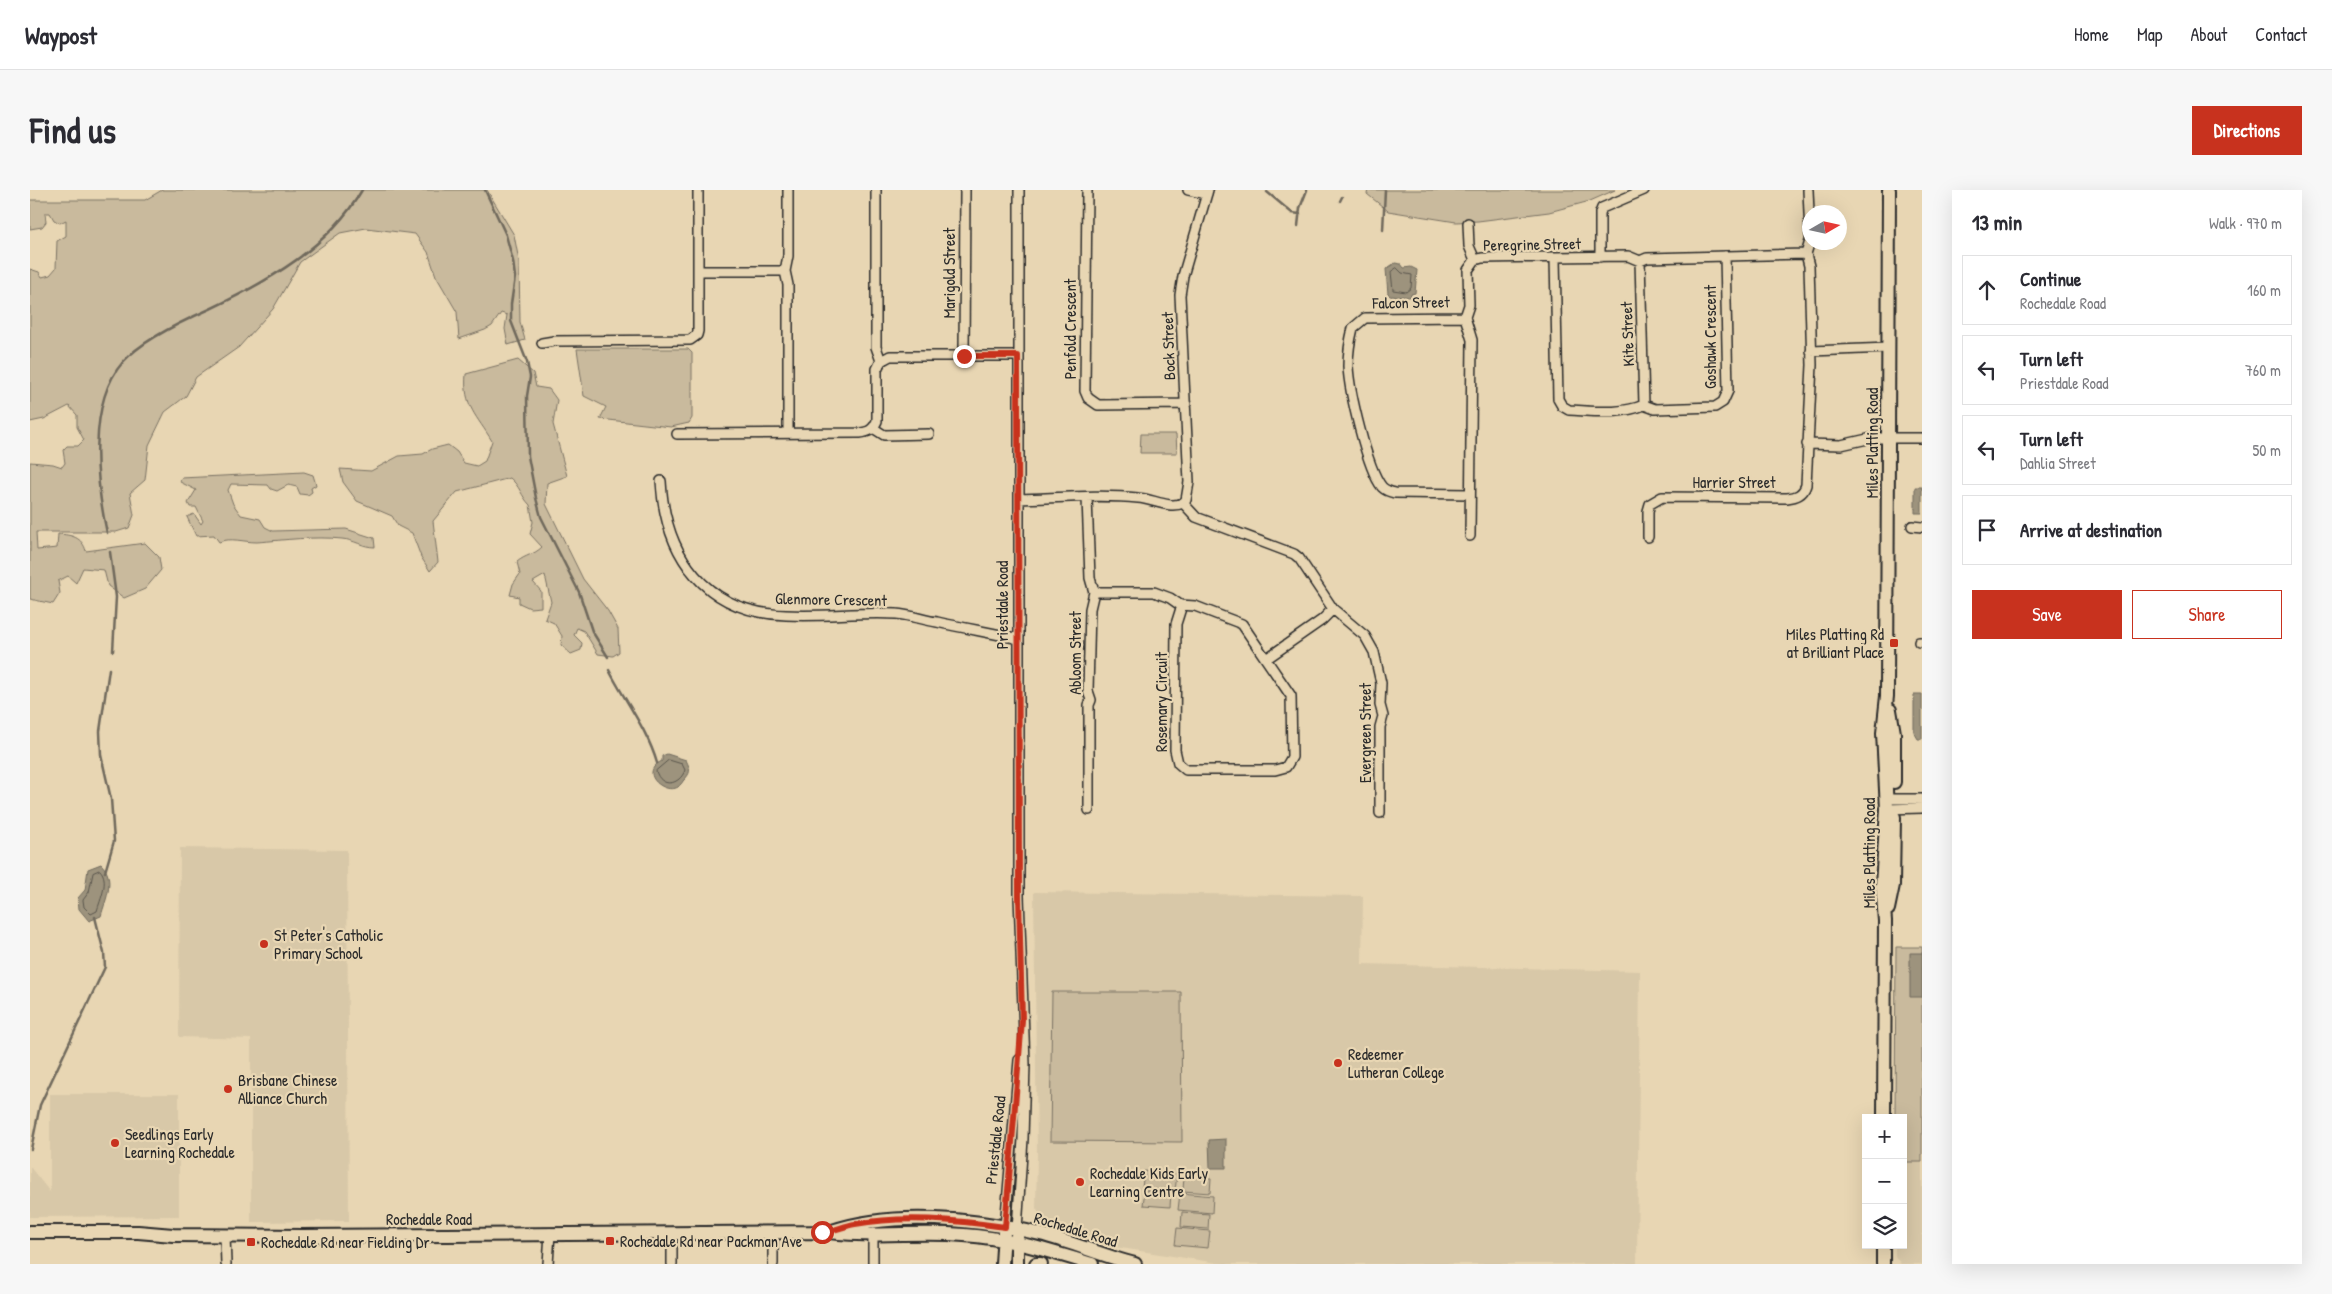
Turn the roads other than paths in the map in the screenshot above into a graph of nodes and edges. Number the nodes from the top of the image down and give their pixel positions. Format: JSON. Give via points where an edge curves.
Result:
{"nodes":[{"id":1,"x":698,"y":190,"type":"edge"},
{"id":2,"x":788,"y":190,"type":"edge"},
{"id":3,"x":876,"y":190,"type":"edge"},
{"id":4,"x":965,"y":190,"type":"edge"},
{"id":5,"x":1019,"y":190,"type":"edge"},
{"id":6,"x":1087,"y":190,"type":"edge"},
{"id":7,"x":1188,"y":190,"type":"edge"},
{"id":8,"x":1644,"y":190,"type":"edge"},
{"id":9,"x":1808,"y":190,"type":"edge"},
{"id":10,"x":1890,"y":190,"type":"edge"},
{"id":11,"x":1207,"y":192,"type":"edge"},
{"id":12,"x":1809,"y":205,"type":"edge"},
{"id":13,"x":1468,"y":223,"type":"dead end"},
{"id":14,"x":1807,"y":250,"type":"edge"},
{"id":15,"x":1806,"y":254,"type":"junction"},
{"id":16,"x":1725,"y":256,"type":"junction"},
{"id":17,"x":1600,"y":257,"type":"junction"},
{"id":18,"x":1555,"y":258,"type":"junction"},
{"id":19,"x":1475,"y":260,"type":"junction"},
{"id":20,"x":1640,"y":262,"type":"junction"},
{"id":21,"x":698,"y":271,"type":"junction"},
{"id":22,"x":784,"y":271,"type":"junction"},
{"id":23,"x":1465,"y":317,"type":"junction"},
{"id":24,"x":542,"y":343,"type":"dead end"},
{"id":25,"x":1889,"y":348,"type":"junction"},
{"id":26,"x":1811,"y":351,"type":"junction"},
{"id":27,"x":964,"y":356,"type":"junction"},
{"id":28,"x":1018,"y":356,"type":"junction"},
{"id":29,"x":881,"y":361,"type":"junction"},
{"id":30,"x":1186,"y":404,"type":"junction"},
{"id":31,"x":1644,"y":405,"type":"junction"},
{"id":32,"x":873,"y":428,"type":"junction"},
{"id":33,"x":788,"y":433,"type":"junction"},
{"id":34,"x":677,"y":434,"type":"dead end"},
{"id":35,"x":929,"y":434,"type":"dead end"},
{"id":36,"x":1889,"y":437,"type":"junction"},
{"id":37,"x":1922,"y":438,"type":"edge"},
{"id":38,"x":1807,"y":444,"type":"junction"},
{"id":39,"x":661,"y":481,"type":"dead end"},
{"id":40,"x":1470,"y":494,"type":"junction"},
{"id":41,"x":1087,"y":498,"type":"junction"},
{"id":42,"x":1019,"y":499,"type":"junction"},
{"id":43,"x":1183,"y":503,"type":"junction"},
{"id":44,"x":1912,"y":526,"type":"dead end"},
{"id":45,"x":1922,"y":527,"type":"edge"},
{"id":46,"x":1470,"y":536,"type":"dead end"},
{"id":47,"x":1648,"y":537,"type":"dead end"},
{"id":48,"x":1094,"y":592,"type":"junction"},
{"id":49,"x":1182,"y":605,"type":"junction"},
{"id":50,"x":1333,"y":609,"type":"junction"},
{"id":51,"x":1019,"y":639,"type":"junction"},
{"id":52,"x":1266,"y":659,"type":"junction"},
{"id":53,"x":1922,"y":799,"type":"edge"},
{"id":54,"x":1890,"y":804,"type":"junction"},
{"id":55,"x":1922,"y":808,"type":"edge"},
{"id":56,"x":1089,"y":810,"type":"dead end"},
{"id":57,"x":1380,"y":814,"type":"dead end"},
{"id":58,"x":1884,"y":1114,"type":"edge"},
{"id":59,"x":30,"y":1232,"type":"edge"},
{"id":60,"x":829,"y":1232,"type":"junction"},
{"id":61,"x":1009,"y":1232,"type":"junction"},
{"id":62,"x":550,"y":1234,"type":"junction"},
{"id":63,"x":672,"y":1234,"type":"junction"},
{"id":64,"x":773,"y":1234,"type":"junction"},
{"id":65,"x":873,"y":1234,"type":"junction"},
{"id":66,"x":225,"y":1235,"type":"junction"},
{"id":67,"x":1017,"y":1242,"type":"junction"},
{"id":68,"x":1883,"y":1249,"type":"edge"},
{"id":69,"x":1088,"y":1263,"type":"edge"},
{"id":70,"x":226,"y":1264,"type":"edge"},
{"id":71,"x":548,"y":1264,"type":"edge"},
{"id":72,"x":672,"y":1264,"type":"edge"},
{"id":73,"x":773,"y":1264,"type":"edge"},
{"id":74,"x":873,"y":1264,"type":"edge"},
{"id":75,"x":1002,"y":1264,"type":"edge"},
{"id":76,"x":1017,"y":1264,"type":"edge"},
{"id":77,"x":1036,"y":1264,"type":"edge"},
{"id":78,"x":1041,"y":1264,"type":"edge"},
{"id":79,"x":1069,"y":1264,"type":"edge"},
{"id":80,"x":1135,"y":1264,"type":"edge"},
{"id":81,"x":1883,"y":1264,"type":"edge"}],
"edges":[{"from":1,"to":21,"type":"street"},
{"from":2,"to":22,"type":"street","via":[[788,256]]},
{"from":3,"to":29,"type":"street","via":[[876,347]]},
{"from":4,"to":27,"type":"street","name":"Marigold Street"},
{"from":5,"to":28,"type":"street","name":"Priestdale Road"},
{"from":6,"to":30,"type":"street","name":"Penfold Crescent","via":[[1085,391],[1088,398],[1098,404]]},
{"from":7,"to":11,"type":"street"},
{"from":8,"to":17,"type":"street","via":[[1602,208]]},
{"from":9,"to":12,"type":"street"},
{"from":10,"to":25,"type":"main road","name":"Miles Platting Road"},
{"from":11,"to":30,"type":"street","name":"Bock Street","via":[[1180,295]]},
{"from":13,"to":19,"type":"street","via":[[1469,246]]},
{"from":14,"to":15,"type":"street","name":"Harrier Street"},
{"from":15,"to":16,"type":"street","name":"Peregrine Street"},
{"from":15,"to":26,"type":"street","name":"Harrier Street"},
{"from":16,"to":20,"type":"street","name":"Peregrine Street","via":[[1647,258]]},
{"from":16,"to":31,"type":"street","name":"Goshawk Crescent","via":[[1728,392],[1723,402],[1703,409],[1655,409]]},
{"from":17,"to":18,"type":"street","name":"Peregrine Street"},
{"from":17,"to":20,"type":"street","name":"Peregrine Street","via":[[1628,256]]},
{"from":18,"to":19,"type":"street","name":"Peregrine Street"},
{"from":18,"to":31,"type":"street","name":"Goshawk Crescent","via":[[1558,399],[1562,406],[1568,410],[1619,411]]},
{"from":19,"to":23,"type":"street","name":"Peregrine Street","via":[[1468,270],[1469,305]]},
{"from":20,"to":31,"type":"street","name":"Kite Street"},
{"from":21,"to":22,"type":"street"},
{"from":21,"to":24,"type":"street","via":[[698,331],[690,340]]},
{"from":22,"to":33,"type":"street","via":[[788,284]]},
{"from":23,"to":40,"type":"street","name":"Peregrine Street","via":[[1472,340]]},
{"from":23,"to":40,"type":"street","name":"Falcon Street","via":[[1365,318],[1353,328],[1348,367],[1358,422],[1380,485],[1387,492],[1395,493]]},
{"from":25,"to":26,"type":"street"},
{"from":25,"to":36,"type":"main road","name":"Miles Platting Road"},
{"from":26,"to":38,"type":"street","name":"Harrier Street"},
{"from":27,"to":28,"type":"street"},
{"from":27,"to":29,"type":"street","via":[[890,356]]},
{"from":28,"to":42,"type":"street","name":"Priestdale Road"},
{"from":29,"to":32,"type":"street","via":[[877,369],[877,421]]},
{"from":30,"to":43,"type":"street","name":"Bock Street","via":[[1190,482]]},
{"from":32,"to":33,"type":"street","via":[[860,433]]},
{"from":32,"to":35,"type":"street","via":[[884,434]]},
{"from":33,"to":34,"type":"street"},
{"from":36,"to":37,"type":"street"},
{"from":36,"to":38,"type":"street","via":[[1864,438],[1841,445]]},
{"from":36,"to":54,"type":"main road","name":"Miles Platting Road","via":[[1887,696],[1883,733]]},
{"from":38,"to":47,"type":"street","name":"Harrier Street","via":[[1806,485],[1796,497],[1662,497],[1650,504]]},
{"from":39,"to":51,"type":"street","name":"Glenmore Crescent","via":[[662,506],[677,551],[701,582],[724,599],[748,610],[785,616],[898,614]]},
{"from":40,"to":46,"type":"street","name":"Peregrine Street"},
{"from":41,"to":42,"type":"street"},
{"from":41,"to":43,"type":"street","via":[[1132,497],[1170,506]]},
{"from":41,"to":48,"type":"street","name":"Abloom Street","via":[[1090,578]]},
{"from":42,"to":51,"type":"street","name":"Priestdale Road"},
{"from":43,"to":50,"type":"street","name":"Evergreen Street","via":[[1196,517],[1294,554]]},
{"from":44,"to":45,"type":"street"},
{"from":48,"to":49,"type":"street","name":"Rosemary Circuit","via":[[1154,592]]},
{"from":48,"to":56,"type":"street","name":"Abloom Street","via":[[1090,608],[1088,691],[1091,700]]},
{"from":49,"to":52,"type":"street","name":"Rosemary Circuit","via":[[1195,606],[1242,624]]},
{"from":49,"to":52,"type":"street","name":"Rosemary Circuit","via":[[1176,624],[1175,741],[1175,755],[1181,768],[1275,770],[1290,762],[1293,702]]},
{"from":50,"to":52,"type":"street"},
{"from":50,"to":57,"type":"street","name":"Evergreen Street","via":[[1364,636],[1379,668],[1383,716],[1380,727]]},
{"from":51,"to":61,"type":"street","name":"Priestdale Road","via":[[1019,896],[1024,1129]]},
{"from":53,"to":54,"type":"street"},
{"from":54,"to":55,"type":"street"},
{"from":54,"to":58,"type":"main road","name":"Miles Platting Road","via":[[1882,886],[1886,921]]},
{"from":59,"to":66,"type":"main road","name":"Rochedale Road"},
{"from":60,"to":61,"type":"main road","name":"Rochedale Road","via":[[853,1224],[910,1220],[963,1221]]},
{"from":60,"to":64,"type":"main road","name":"Rochedale Road"},
{"from":60,"to":65,"type":"main road","name":"Rochedale Road"},
{"from":61,"to":65,"type":"main road","name":"Rochedale Road"},
{"from":61,"to":67,"type":"main road","name":"Rochedale Road"},
{"from":61,"to":75,"type":"main road","name":"Priestdale Road"},
{"from":61,"to":80,"type":"main road","name":"Rochedale Road"},
{"from":62,"to":63,"type":"main road","name":"Rochedale Road"},
{"from":62,"to":66,"type":"main road","name":"Rochedale Road"},
{"from":62,"to":71,"type":"street"},
{"from":63,"to":64,"type":"main road","name":"Rochedale Road"},
{"from":63,"to":72,"type":"street"},
{"from":64,"to":73,"type":"street"},
{"from":65,"to":74,"type":"street"},
{"from":66,"to":70,"type":"street"},
{"from":67,"to":69,"type":"main road","name":"Rochedale Road"},
{"from":67,"to":76,"type":"main road"},
{"from":68,"to":81,"type":"main road"},
{"from":69,"to":79,"type":"main road"},
{"from":77,"to":78,"type":"main road"}]}
